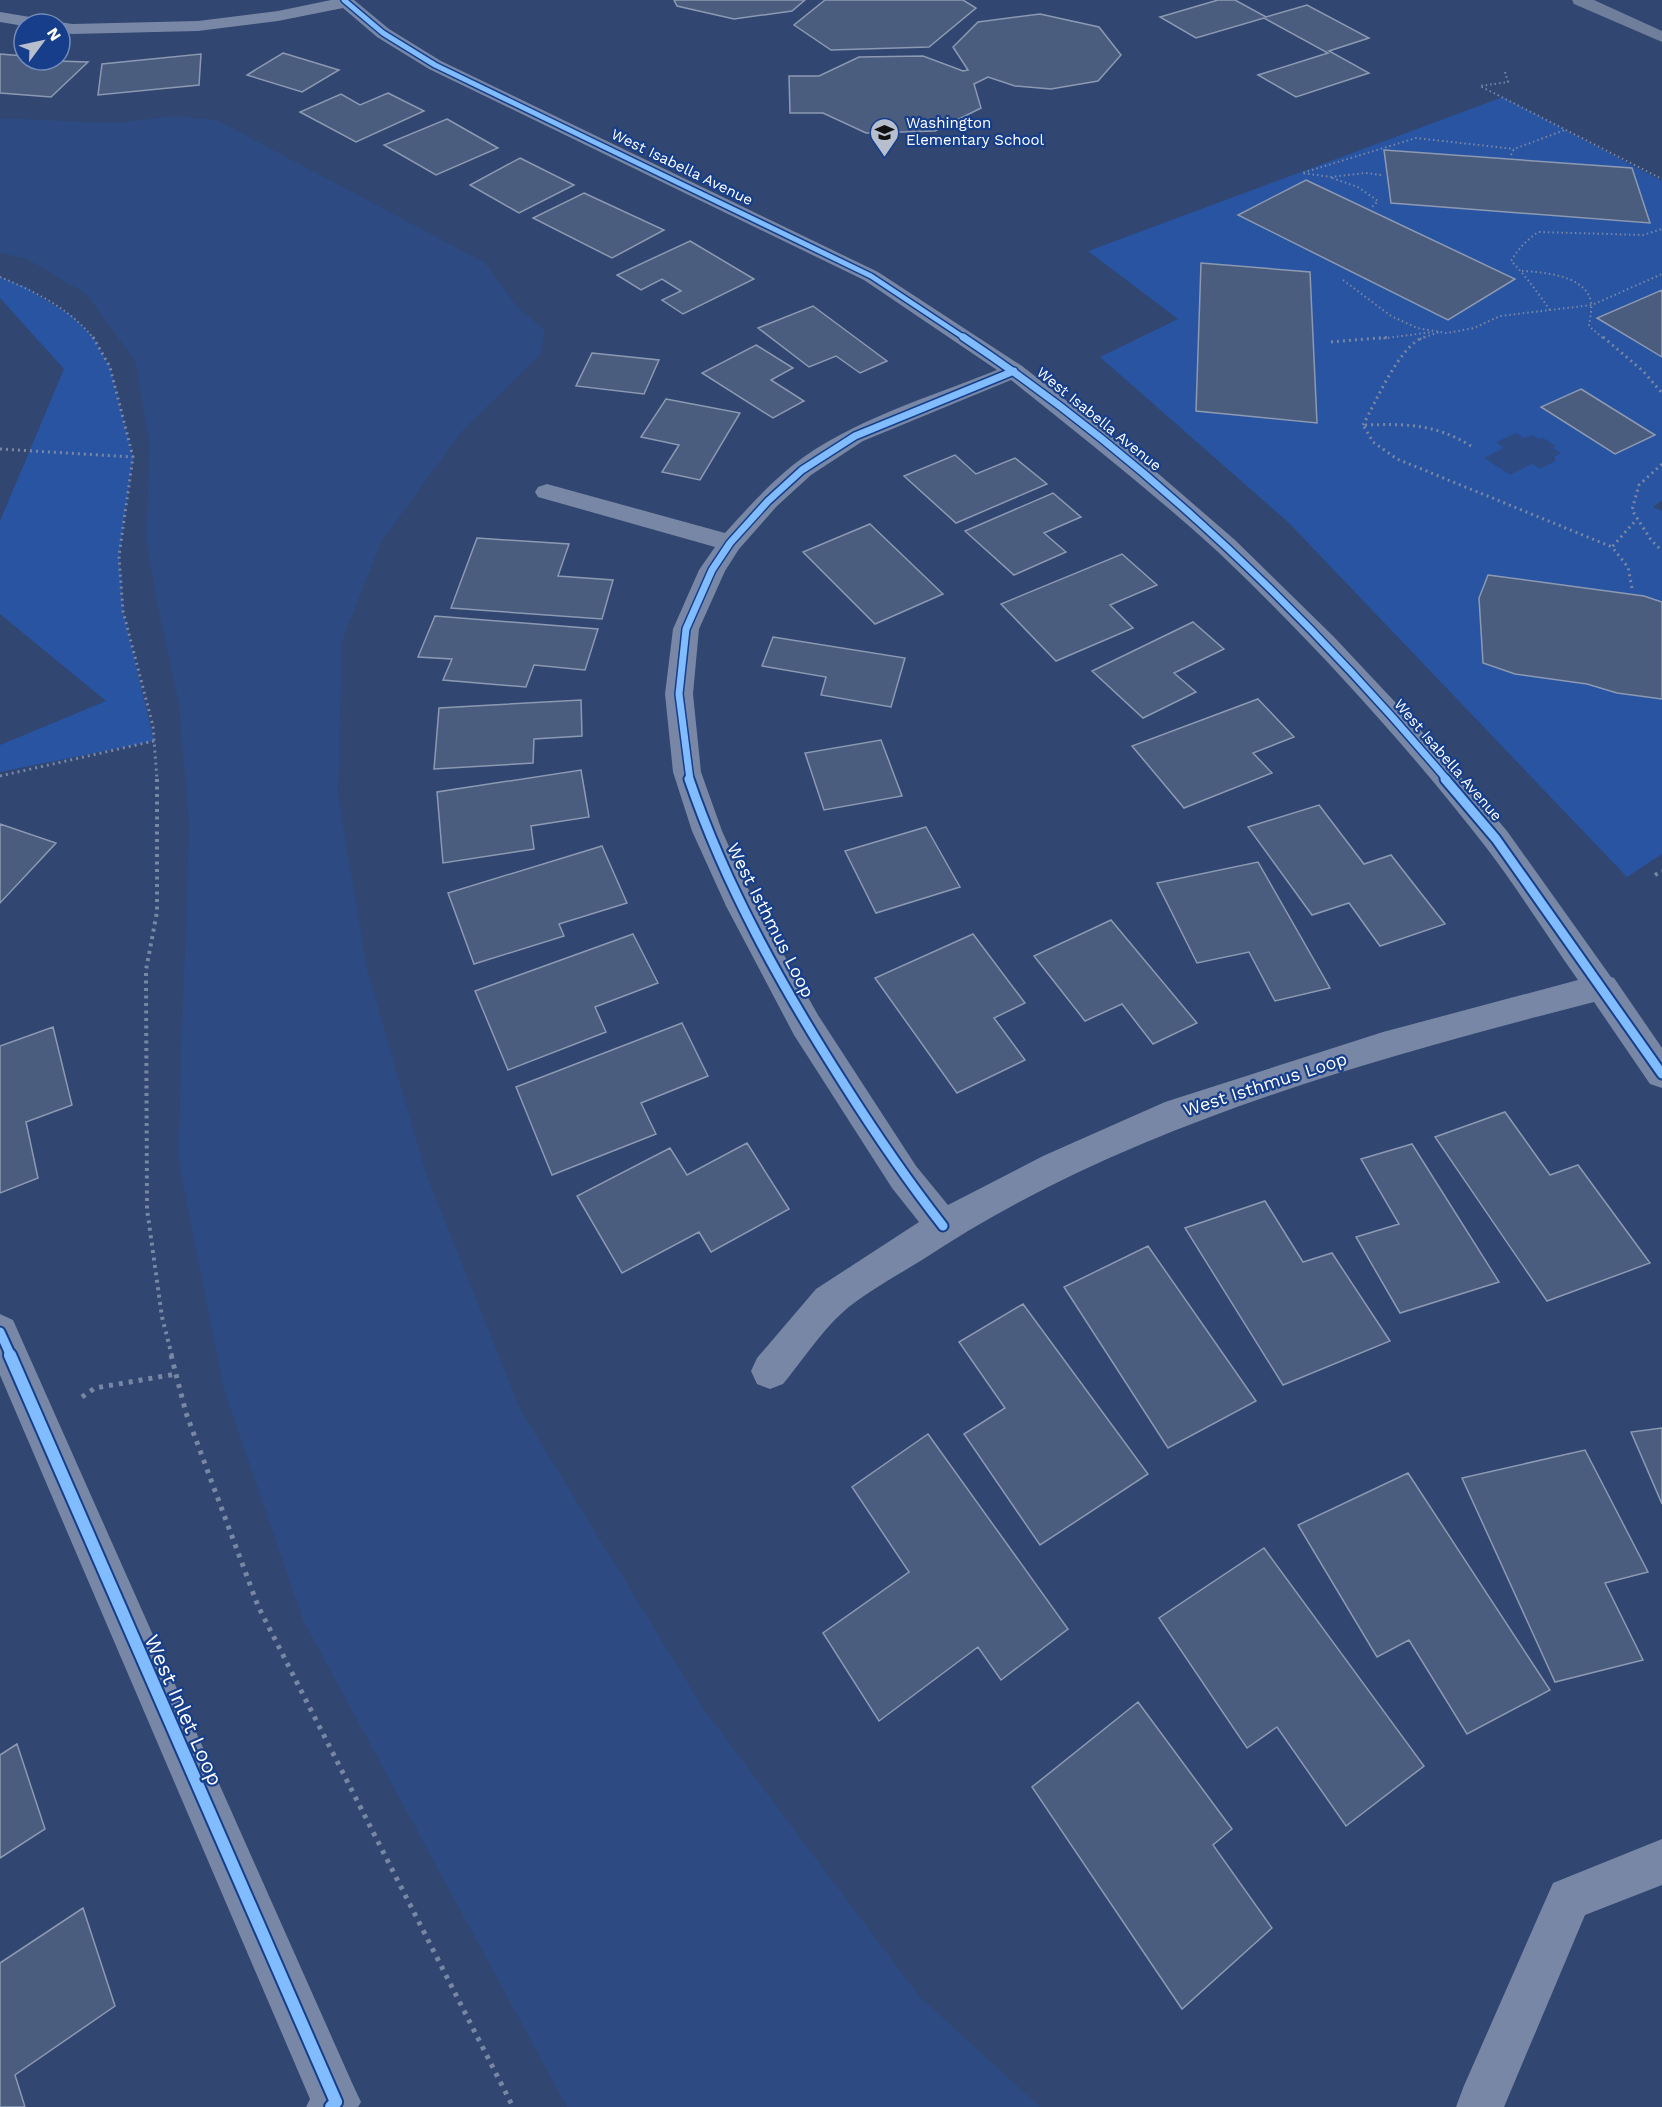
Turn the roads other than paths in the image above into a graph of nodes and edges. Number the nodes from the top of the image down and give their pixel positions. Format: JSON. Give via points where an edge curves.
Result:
{"nodes":[{"id":1,"x":1580,"y":0,"type":"edge"},
{"id":2,"x":345,"y":1,"type":"edge"},
{"id":3,"x":72,"y":28,"type":"edge"},
{"id":4,"x":1662,"y":37,"type":"edge"},
{"id":5,"x":1014,"y":370,"type":"junction"},
{"id":6,"x":547,"y":492,"type":"dead end"},
{"id":7,"x":730,"y":543,"type":"junction"},
{"id":8,"x":1603,"y":987,"type":"junction"},
{"id":9,"x":1662,"y":1074,"type":"edge"},
{"id":10,"x":943,"y":1226,"type":"junction"},
{"id":11,"x":0,"y":1332,"type":"edge"},
{"id":12,"x":770,"y":1371,"type":"dead end"},
{"id":13,"x":1662,"y":1862,"type":"edge"},
{"id":14,"x":335,"y":2105,"type":"edge"},
{"id":15,"x":1480,"y":2105,"type":"dead end"}],
"edges":[{"from":1,"to":4,"type":"highway"},
{"from":2,"to":3,"type":"street","via":[[278,16],[198,26]]},
{"from":2,"to":5,"type":"street","name":"West Isabella Avenue","via":[[383,33],[435,65],[871,276]]},
{"from":5,"to":7,"type":"street","name":"West Isthmus Loop","via":[[855,436],[802,470]]},
{"from":5,"to":8,"type":"street","name":"West Isabella Avenue","via":[[1137,468],[1226,546],[1325,644],[1401,726],[1496,839]]},
{"from":6,"to":7,"type":"street"},
{"from":7,"to":10,"type":"street","name":"West Isthmus Loop","via":[[712,570],[686,629],[679,694],[687,772],[707,831],[741,906],[806,1025],[904,1177]]},
{"from":8,"to":9,"type":"street","name":"West Isabella Avenue"},
{"from":8,"to":10,"type":"street","name":"West Isthmus Loop","via":[[1383,1046],[1165,1117],[1055,1167]]},
{"from":10,"to":12,"type":"street","name":"West Isthmus Loop","via":[[829,1301]]},
{"from":11,"to":14,"type":"street","name":"West Inlet Loop"},
{"from":13,"to":15,"type":"street","via":[[1569,1899]]}]}
